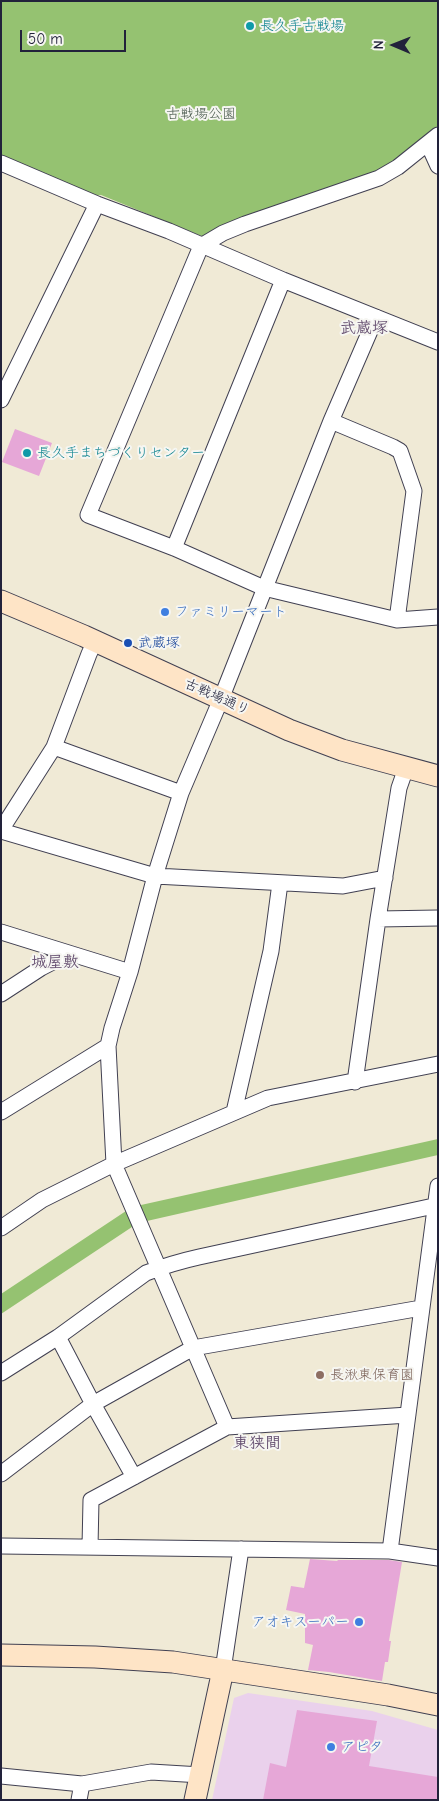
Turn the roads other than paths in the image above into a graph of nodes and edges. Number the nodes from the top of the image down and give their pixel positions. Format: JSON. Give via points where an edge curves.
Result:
{"nodes":[{"id":1,"x":433,"y":139,"type":"edge"},
{"id":2,"x":1,"y":164,"type":"edge"},
{"id":3,"x":438,"y":166,"type":"edge"},
{"id":4,"x":96,"y":204,"type":"junction"},
{"id":5,"x":201,"y":246,"type":"junction"},
{"id":6,"x":283,"y":280,"type":"junction"},
{"id":7,"x":376,"y":317,"type":"junction"},
{"id":8,"x":438,"y":342,"type":"edge"},
{"id":9,"x":1,"y":400,"type":"edge"},
{"id":10,"x":331,"y":421,"type":"junction"},
{"id":11,"x":174,"y":548,"type":"junction"},
{"id":12,"x":264,"y":588,"type":"junction"},
{"id":13,"x":1,"y":601,"type":"edge"},
{"id":14,"x":438,"y":617,"type":"edge"},
{"id":15,"x":396,"y":620,"type":"junction"},
{"id":16,"x":96,"y":641,"type":"junction"},
{"id":17,"x":221,"y":699,"type":"junction"},
{"id":18,"x":54,"y":747,"type":"junction"},
{"id":19,"x":406,"y":768,"type":"junction"},
{"id":20,"x":438,"y":776,"type":"edge"},
{"id":21,"x":181,"y":793,"type":"junction"},
{"id":22,"x":1,"y":830,"type":"edge"},
{"id":23,"x":155,"y":876,"type":"junction"},
{"id":24,"x":386,"y":878,"type":"junction"},
{"id":25,"x":280,"y":883,"type":"junction"},
{"id":26,"x":378,"y":918,"type":"junction"},
{"id":27,"x":438,"y":918,"type":"edge"},
{"id":28,"x":1,"y":932,"type":"edge"},
{"id":29,"x":68,"y":954,"type":"junction"},
{"id":30,"x":130,"y":972,"type":"junction"},
{"id":31,"x":1,"y":994,"type":"edge"},
{"id":32,"x":108,"y":1046,"type":"junction"},
{"id":33,"x":438,"y":1064,"type":"edge"},
{"id":34,"x":355,"y":1082,"type":"junction"},
{"id":35,"x":1,"y":1112,"type":"edge"},
{"id":36,"x":234,"y":1112,"type":"junction"},
{"id":37,"x":114,"y":1164,"type":"junction"},
{"id":38,"x":438,"y":1186,"type":"edge"},
{"id":39,"x":437,"y":1205,"type":"edge"},
{"id":40,"x":1,"y":1228,"type":"edge"},
{"id":41,"x":159,"y":1268,"type":"junction"},
{"id":42,"x":422,"y":1308,"type":"junction"},
{"id":43,"x":58,"y":1336,"type":"junction"},
{"id":44,"x":193,"y":1348,"type":"junction"},
{"id":45,"x":1,"y":1373,"type":"edge"},
{"id":46,"x":92,"y":1404,"type":"junction"},
{"id":47,"x":408,"y":1415,"type":"junction"},
{"id":48,"x":227,"y":1427,"type":"junction"},
{"id":49,"x":1,"y":1474,"type":"edge"},
{"id":50,"x":134,"y":1477,"type":"junction"},
{"id":51,"x":1,"y":1546,"type":"edge"},
{"id":52,"x":90,"y":1548,"type":"junction"},
{"id":53,"x":241,"y":1549,"type":"junction"},
{"id":54,"x":390,"y":1551,"type":"junction"},
{"id":55,"x":438,"y":1558,"type":"edge"},
{"id":56,"x":1,"y":1655,"type":"edge"},
{"id":57,"x":223,"y":1670,"type":"junction"},
{"id":58,"x":438,"y":1705,"type":"edge"},
{"id":59,"x":201,"y":1774,"type":"junction"},
{"id":60,"x":1,"y":1776,"type":"edge"},
{"id":61,"x":82,"y":1784,"type":"junction"},
{"id":62,"x":79,"y":1800,"type":"edge"},
{"id":63,"x":195,"y":1800,"type":"edge"}],
"edges":[{"from":1,"to":3,"type":"street"},
{"from":1,"to":5,"type":"street","via":[[379,178],[244,224]]},
{"from":2,"to":4,"type":"street"},
{"from":4,"to":5,"type":"street"},
{"from":4,"to":9,"type":"street"},
{"from":5,"to":6,"type":"street"},
{"from":5,"to":11,"type":"street","via":[[88,515]]},
{"from":6,"to":7,"type":"street"},
{"from":6,"to":11,"type":"street"},
{"from":7,"to":8,"type":"street"},
{"from":7,"to":10,"type":"street"},
{"from":10,"to":12,"type":"street"},
{"from":10,"to":15,"type":"street","via":[[400,451],[414,491]]},
{"from":11,"to":12,"type":"street"},
{"from":12,"to":15,"type":"street"},
{"from":12,"to":17,"type":"street"},
{"from":13,"to":16,"type":"street","name":"古戦場通り"},
{"from":14,"to":15,"type":"street"},
{"from":16,"to":17,"type":"street","name":"古戦場通り"},
{"from":16,"to":18,"type":"street"},
{"from":17,"to":19,"type":"street","name":"古戦場通り","via":[[342,750]]},
{"from":17,"to":21,"type":"street"},
{"from":18,"to":21,"type":"street"},
{"from":18,"to":22,"type":"street"},
{"from":19,"to":20,"type":"street","name":"古戦場通り"},
{"from":19,"to":24,"type":"street","via":[[399,788]]},
{"from":21,"to":23,"type":"street"},
{"from":22,"to":23,"type":"street"},
{"from":23,"to":25,"type":"street"},
{"from":23,"to":30,"type":"street"},
{"from":24,"to":25,"type":"street","via":[[343,886]]},
{"from":24,"to":26,"type":"street"},
{"from":25,"to":36,"type":"street","via":[[271,951]]},
{"from":26,"to":27,"type":"street"},
{"from":26,"to":34,"type":"street"},
{"from":28,"to":29,"type":"street"},
{"from":29,"to":30,"type":"street"},
{"from":29,"to":31,"type":"street"},
{"from":30,"to":32,"type":"street"},
{"from":32,"to":35,"type":"street"},
{"from":32,"to":37,"type":"street"},
{"from":33,"to":34,"type":"street"},
{"from":34,"to":36,"type":"street","via":[[268,1098]]},
{"from":36,"to":37,"type":"street"},
{"from":37,"to":40,"type":"street","via":[[42,1200]]},
{"from":37,"to":41,"type":"street"},
{"from":38,"to":39,"type":"street"},
{"from":39,"to":41,"type":"street"},
{"from":39,"to":42,"type":"street"},
{"from":41,"to":43,"type":"street","via":[[146,1273]]},
{"from":41,"to":44,"type":"street"},
{"from":42,"to":44,"type":"street"},
{"from":42,"to":47,"type":"street"},
{"from":43,"to":45,"type":"street"},
{"from":43,"to":46,"type":"street"},
{"from":44,"to":46,"type":"street"},
{"from":44,"to":48,"type":"street"},
{"from":46,"to":49,"type":"street"},
{"from":46,"to":50,"type":"street"},
{"from":47,"to":48,"type":"street"},
{"from":47,"to":54,"type":"street"},
{"from":48,"to":50,"type":"street"},
{"from":50,"to":52,"type":"street","via":[[91,1500]]},
{"from":51,"to":52,"type":"street"},
{"from":52,"to":53,"type":"street"},
{"from":53,"to":54,"type":"street"},
{"from":53,"to":57,"type":"street"},
{"from":54,"to":55,"type":"street"},
{"from":56,"to":57,"type":"street","via":[[173,1662]]},
{"from":57,"to":58,"type":"street"},
{"from":57,"to":59,"type":"street"},
{"from":59,"to":61,"type":"street","via":[[152,1772]]},
{"from":59,"to":63,"type":"street"},
{"from":60,"to":61,"type":"street"},
{"from":61,"to":62,"type":"street"}]}
